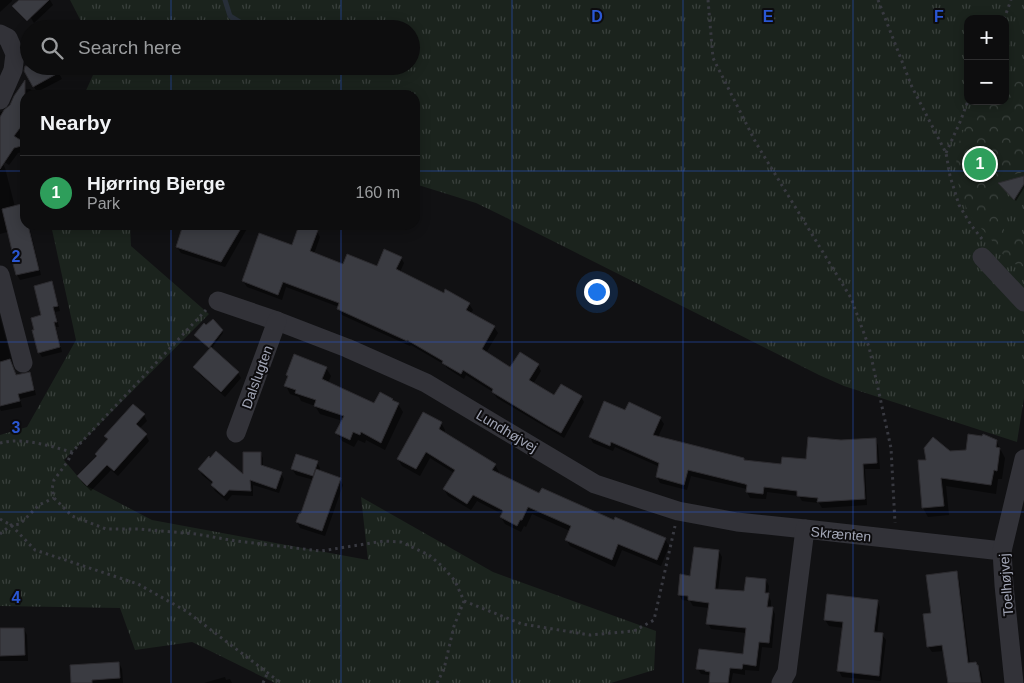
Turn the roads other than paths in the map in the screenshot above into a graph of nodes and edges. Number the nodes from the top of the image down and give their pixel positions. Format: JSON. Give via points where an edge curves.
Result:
{"nodes":[{"id":1,"x":0,"y":34,"type":"edge"},
{"id":2,"x":0,"y":100,"type":"edge"},
{"id":3,"x":982,"y":256,"type":"road end"},
{"id":4,"x":0,"y":275,"type":"edge"},
{"id":5,"x":218,"y":301,"type":"road end"},
{"id":6,"x":1024,"y":302,"type":"edge"},
{"id":7,"x":4,"y":307,"type":"edge"},
{"id":8,"x":277,"y":321,"type":"junction"},
{"id":9,"x":23,"y":363,"type":"dead end"},
{"id":10,"x":236,"y":433,"type":"dead end"},
{"id":11,"x":1024,"y":459,"type":"edge"},
{"id":12,"x":805,"y":529,"type":"junction"},
{"id":13,"x":1002,"y":551,"type":"junction"},
{"id":14,"x":1018,"y":660,"type":"edge"},
{"id":15,"x":781,"y":683,"type":"edge"},
{"id":16,"x":1014,"y":683,"type":"edge"}],
"edges":[{"from":1,"to":2,"type":"street","via":[[8,38],[15,54],[13,70]]},
{"from":3,"to":6,"type":"street"},
{"from":4,"to":7,"type":"street"},
{"from":5,"to":8,"type":"street","name":"Lundhøjvej"},
{"from":7,"to":9,"type":"street"},
{"from":8,"to":10,"type":"street","name":"Dalslugten"},
{"from":8,"to":12,"type":"street","name":"Lundhøjvej","via":[[426,383],[594,484],[678,511],[737,522]]},
{"from":11,"to":13,"type":"street","name":"Toelhøjvej"},
{"from":12,"to":13,"type":"street","name":"Skrænten"},
{"from":12,"to":15,"type":"street","name":"Skrænten","via":[[788,672]]},
{"from":13,"to":14,"type":"street","name":"Toelhøjvej","via":[[1004,585]]},
{"from":14,"to":16,"type":"street","name":"Toelhøjvej"}]}
